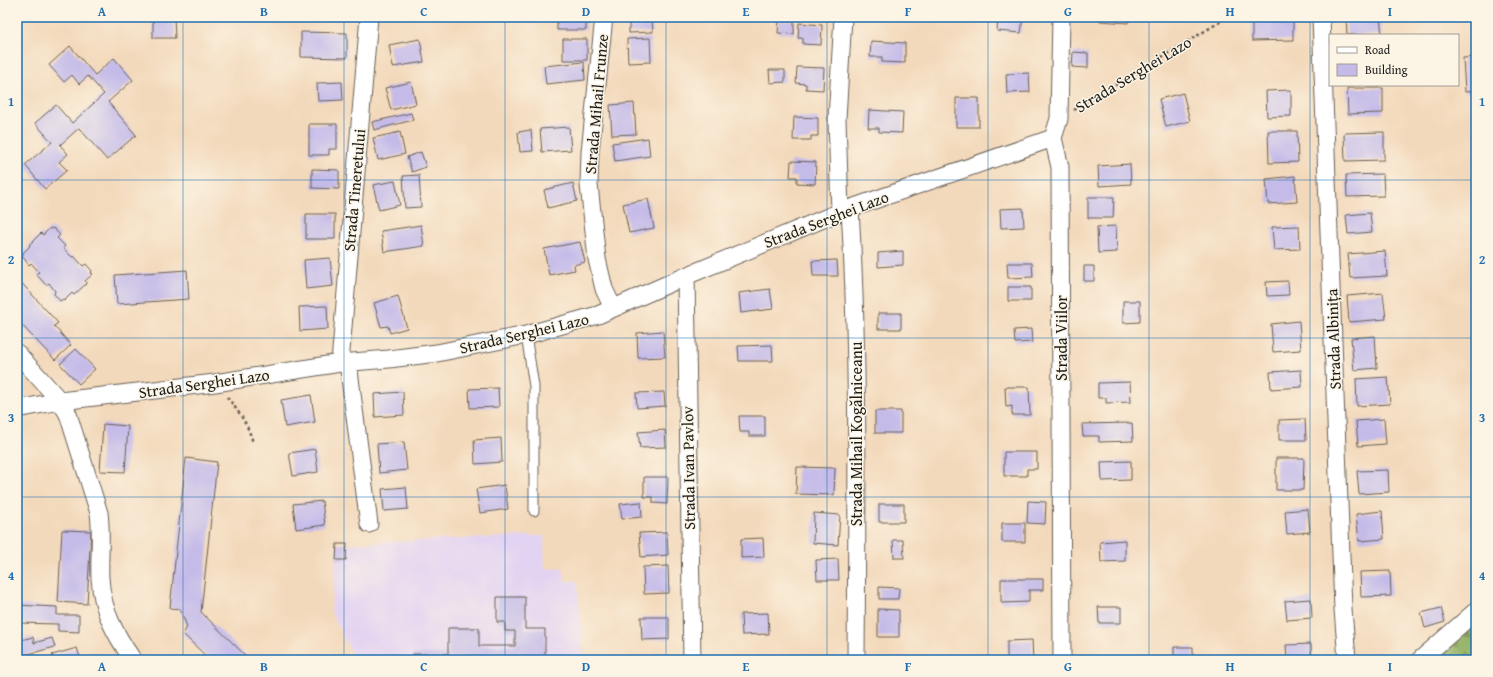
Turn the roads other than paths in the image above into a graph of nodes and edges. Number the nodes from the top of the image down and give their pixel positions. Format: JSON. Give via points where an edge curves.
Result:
{"nodes":[{"id":1,"x":369,"y":17,"type":"edge"},
{"id":2,"x":604,"y":17,"type":"edge"},
{"id":3,"x":843,"y":17,"type":"edge"},
{"id":4,"x":1061,"y":17,"type":"edge"},
{"id":5,"x":1321,"y":17,"type":"edge"},
{"id":6,"x":1053,"y":138,"type":"junction"},
{"id":7,"x":845,"y":210,"type":"junction"},
{"id":8,"x":686,"y":276,"type":"junction"},
{"id":9,"x":613,"y":308,"type":"junction"},
{"id":10,"x":526,"y":336,"type":"junction"},
{"id":11,"x":17,"y":353,"type":"edge"},
{"id":12,"x":344,"y":363,"type":"junction"},
{"id":13,"x":60,"y":401,"type":"junction"},
{"id":14,"x":17,"y":409,"type":"edge"},
{"id":15,"x":534,"y":511,"type":"dead end"},
{"id":16,"x":370,"y":524,"type":"dead end"},
{"id":17,"x":1476,"y":610,"type":"edge"},
{"id":18,"x":133,"y":660,"type":"edge"},
{"id":19,"x":692,"y":660,"type":"edge"},
{"id":20,"x":856,"y":660,"type":"edge"},
{"id":21,"x":1062,"y":660,"type":"edge"},
{"id":22,"x":1347,"y":660,"type":"edge"},
{"id":23,"x":1420,"y":660,"type":"edge"}],
"edges":[{"from":1,"to":12,"type":"street","name":"Strada Tineretului"},
{"from":2,"to":9,"type":"street","name":"Strada Mihail Frunze","via":[[590,152],[590,185],[597,259],[604,289]]},
{"from":3,"to":7,"type":"street","name":"Strada Mihail Kogălniceanu","via":[[837,119]]},
{"from":4,"to":6,"type":"street","via":[[1059,119]]},
{"from":5,"to":22,"type":"street","name":"Strada Albinița"},
{"from":6,"to":7,"type":"street","name":"Strada Serghei Lazo"},
{"from":6,"to":21,"type":"street","name":"Strada Viilor","via":[[1060,167]]},
{"from":7,"to":8,"type":"street","name":"Strada Serghei Lazo"},
{"from":7,"to":20,"type":"street","name":"Strada Mihail Kogălniceanu","via":[[854,281]]},
{"from":8,"to":9,"type":"street","name":"Strada Serghei Lazo"},
{"from":8,"to":19,"type":"street","name":"Strada Ivan Pavlov"},
{"from":9,"to":10,"type":"street","name":"Strada Serghei Lazo","via":[[598,315]]},
{"from":10,"to":12,"type":"street","name":"Strada Serghei Lazo","via":[[437,352]]},
{"from":10,"to":15,"type":"lane","via":[[534,386]]},
{"from":11,"to":13,"type":"street"},
{"from":12,"to":13,"type":"street","name":"Strada Serghei Lazo","via":[[215,383]]},
{"from":12,"to":16,"type":"street","name":"Strada Tineretului"},
{"from":13,"to":14,"type":"street","name":"Strada Serghei Lazo"},
{"from":13,"to":18,"type":"street","via":[[68,414],[99,514],[102,598],[117,638]]},
{"from":17,"to":23,"type":"street"}]}
